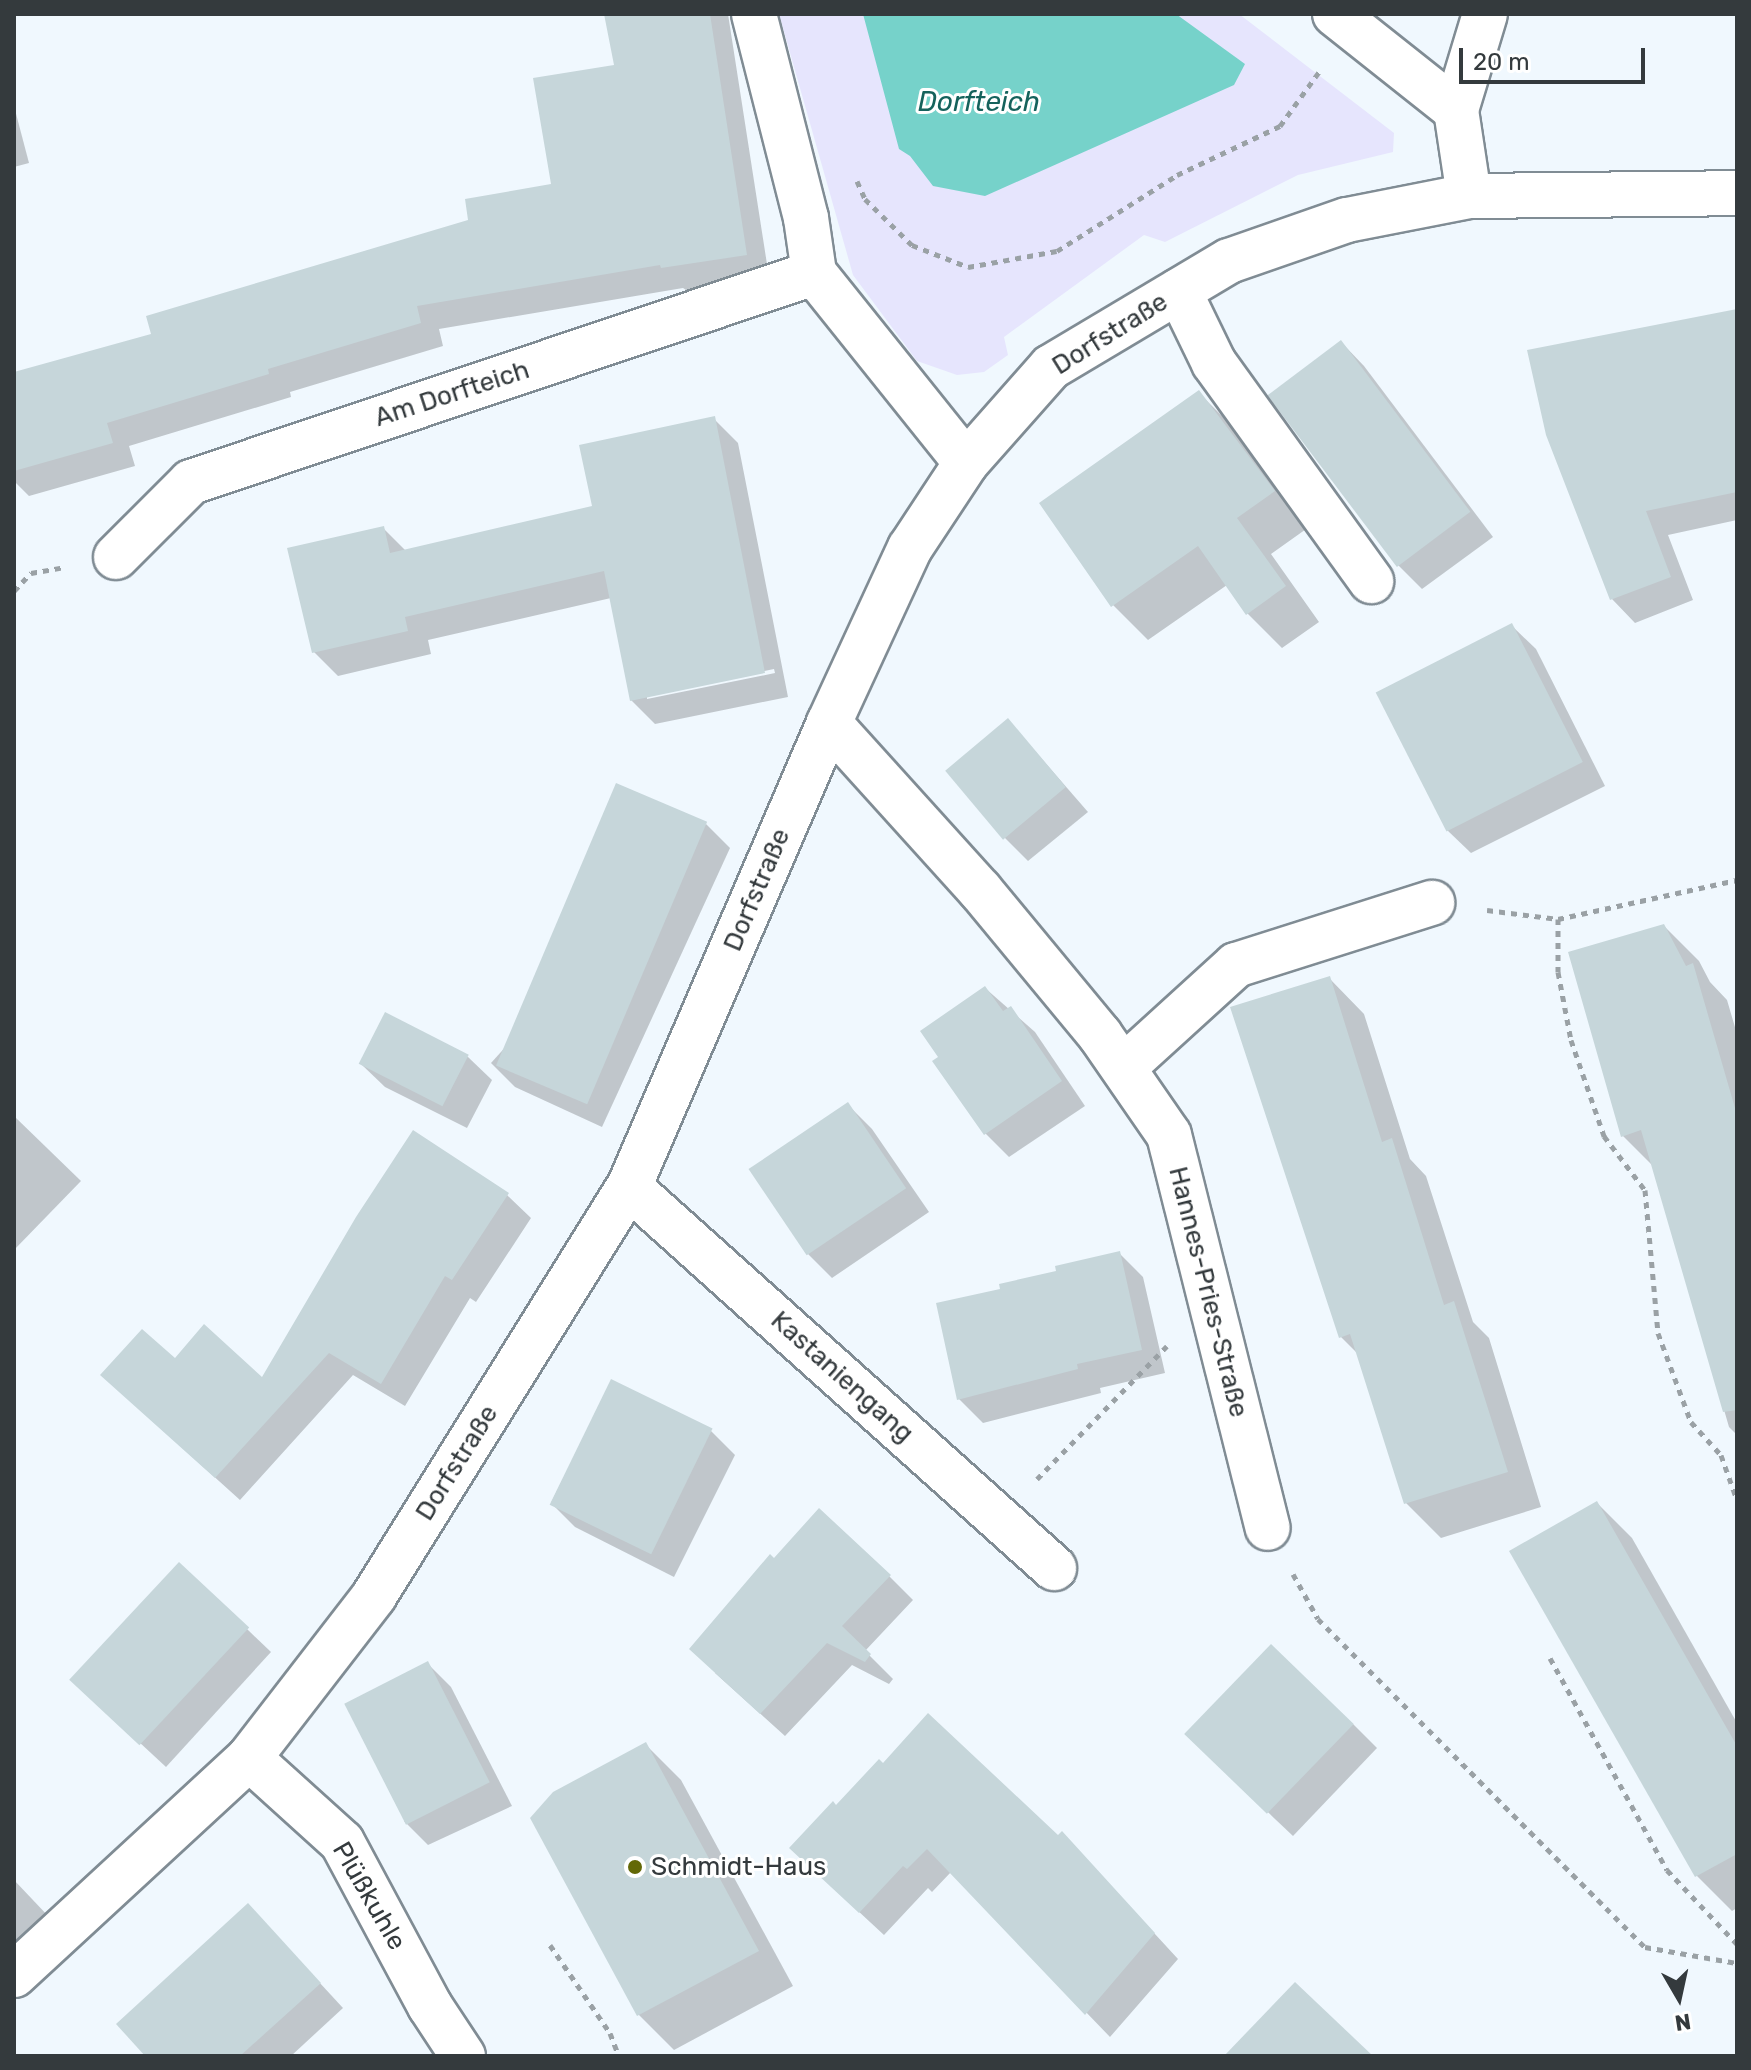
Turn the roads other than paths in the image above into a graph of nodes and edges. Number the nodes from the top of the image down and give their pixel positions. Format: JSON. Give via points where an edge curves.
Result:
{"nodes":[{"id":1,"x":754,"y":14,"type":"edge"},
{"id":2,"x":1485,"y":14,"type":"edge"},
{"id":3,"x":1344,"y":20,"type":"edge"},
{"id":4,"x":1456,"y":110,"type":"junction"},
{"id":5,"x":1737,"y":193,"type":"edge"},
{"id":6,"x":1469,"y":196,"type":"junction"},
{"id":7,"x":814,"y":273,"type":"junction"},
{"id":8,"x":1179,"y":291,"type":"junction"},
{"id":9,"x":966,"y":463,"type":"junction"},
{"id":10,"x":116,"y":557,"type":"dead end"},
{"id":11,"x":1371,"y":581,"type":"dead end"},
{"id":12,"x":829,"y":723,"type":"junction"},
{"id":13,"x":1432,"y":903,"type":"road end"},
{"id":14,"x":1125,"y":1066,"type":"junction"},
{"id":15,"x":629,"y":1187,"type":"junction"},
{"id":16,"x":1268,"y":1528,"type":"road end"},
{"id":17,"x":1054,"y":1568,"type":"dead end"},
{"id":18,"x":249,"y":1758,"type":"junction"},
{"id":19,"x":14,"y":1975,"type":"edge"},
{"id":20,"x":463,"y":2056,"type":"edge"}],
"edges":[{"from":1,"to":7,"type":"street","via":[[806,218]]},
{"from":2,"to":4,"type":"street"},
{"from":3,"to":4,"type":"street"},
{"from":4,"to":6,"type":"street"},
{"from":5,"to":6,"type":"street","name":"Dorfstraße"},
{"from":6,"to":8,"type":"street","name":"Dorfstraße","via":[[1347,220],[1229,261]]},
{"from":7,"to":9,"type":"street"},
{"from":7,"to":10,"type":"street","name":"Am Dorfteich","via":[[191,482]]},
{"from":8,"to":9,"type":"street","name":"Dorfstraße","via":[[1051,367]]},
{"from":8,"to":11,"type":"street","via":[[1214,363]]},
{"from":9,"to":12,"type":"street","name":"Dorfstraße","via":[[910,548]]},
{"from":12,"to":14,"type":"street","name":"Hannes-Pries-Straße","via":[[980,890]]},
{"from":12,"to":15,"type":"street","name":"Dorfstraße"},
{"from":13,"to":14,"type":"street","via":[[1236,965]]},
{"from":14,"to":16,"type":"street","name":"Hannes-Pries-Straße","via":[[1169,1135]]},
{"from":15,"to":17,"type":"street","name":"Kastaniengang"},
{"from":15,"to":18,"type":"street","name":"Dorfstraße","via":[[374,1596]]},
{"from":18,"to":19,"type":"street","name":"Dorfstraße"},
{"from":18,"to":20,"type":"street","name":"Plüßkuhle","via":[[342,1842],[430,2006]]}]}
